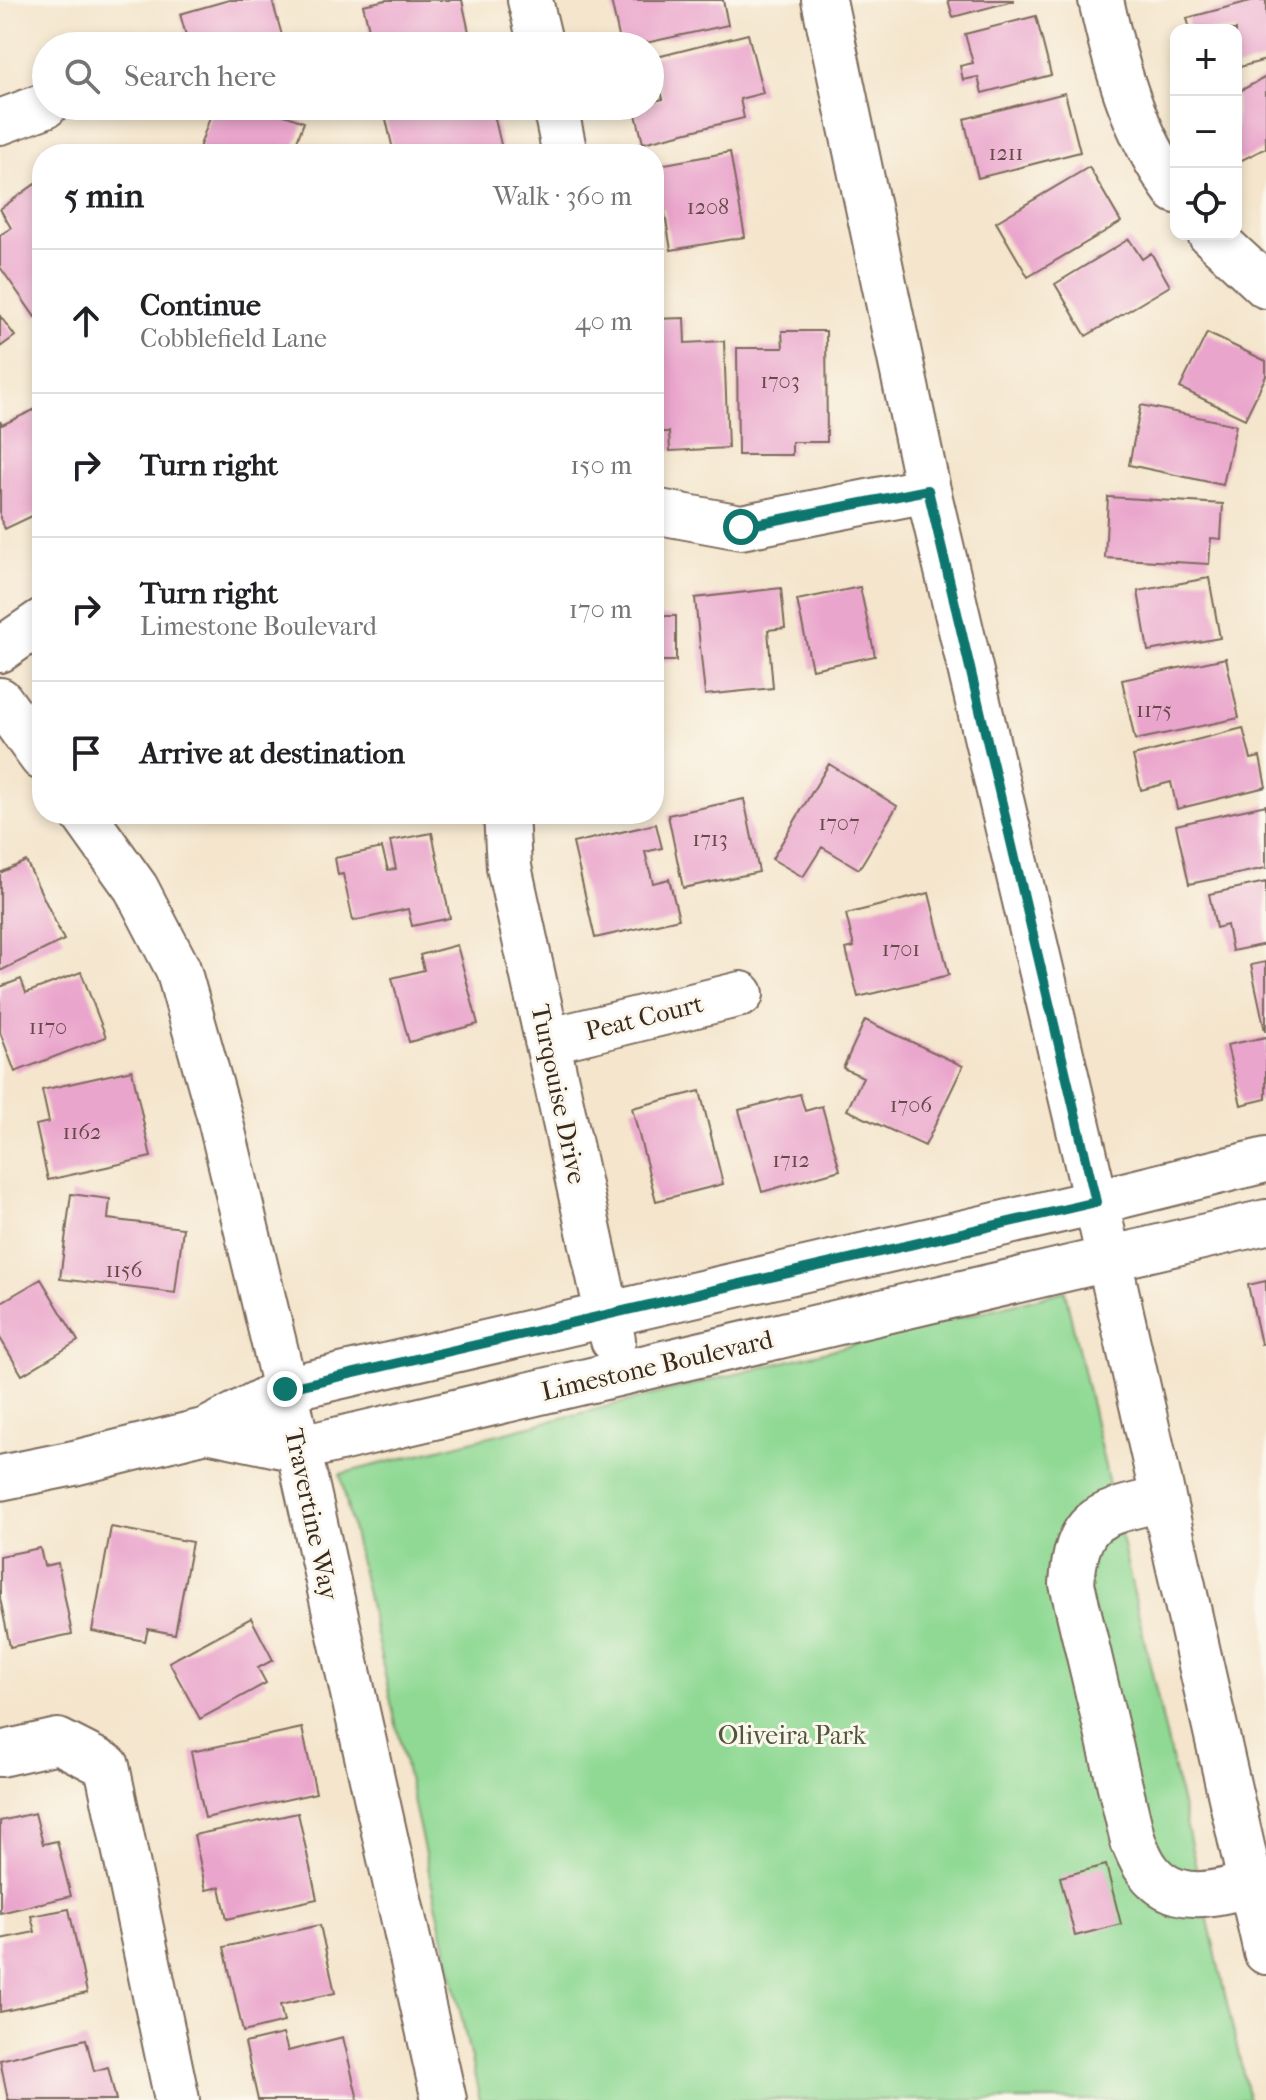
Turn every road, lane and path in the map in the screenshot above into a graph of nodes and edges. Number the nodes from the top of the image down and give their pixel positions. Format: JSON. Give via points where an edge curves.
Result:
{"nodes":[{"id":1,"x":530,"y":0,"type":"edge"},
{"id":2,"x":824,"y":0,"type":"edge"},
{"id":3,"x":1101,"y":0,"type":"edge"},
{"id":4,"x":538,"y":32,"type":"edge"},
{"id":5,"x":32,"y":110,"type":"edge"},
{"id":6,"x":558,"y":120,"type":"edge"},
{"id":7,"x":0,"y":122,"type":"edge"},
{"id":8,"x":563,"y":144,"type":"edge"},
{"id":9,"x":1170,"y":183,"type":"edge"},
{"id":10,"x":1216,"y":240,"type":"edge"},
{"id":11,"x":1266,"y":286,"type":"edge"},
{"id":12,"x":928,"y":490,"type":"junction"},
{"id":13,"x":664,"y":513,"type":"edge"},
{"id":14,"x":32,"y":628,"type":"edge"},
{"id":15,"x":0,"y":650,"type":"edge"},
{"id":16,"x":0,"y":700,"type":"edge"},
{"id":17,"x":32,"y":744,"type":"edge"},
{"id":18,"x":90,"y":824,"type":"edge"},
{"id":19,"x":507,"y":824,"type":"edge"},
{"id":20,"x":741,"y":994,"type":"dead end"},
{"id":21,"x":547,"y":1041,"type":"junction"},
{"id":22,"x":1266,"y":1160,"type":"edge"},
{"id":23,"x":1096,"y":1202,"type":"junction"},
{"id":24,"x":1266,"y":1222,"type":"edge"},
{"id":25,"x":1108,"y":1260,"type":"junction"},
{"id":26,"x":608,"y":1313,"type":"junction"},
{"id":27,"x":619,"y":1373,"type":"junction"},
{"id":28,"x":285,"y":1389,"type":"junction"},
{"id":29,"x":207,"y":1430,"type":"junction"},
{"id":30,"x":297,"y":1449,"type":"junction"},
{"id":31,"x":0,"y":1478,"type":"edge"},
{"id":32,"x":1162,"y":1499,"type":"junction"},
{"id":33,"x":0,"y":1754,"type":"edge"},
{"id":34,"x":1251,"y":1884,"type":"junction"},
{"id":35,"x":1266,"y":1952,"type":"edge"},
{"id":36,"x":177,"y":2100,"type":"edge"},
{"id":37,"x":444,"y":2100,"type":"edge"}],
"edges":[{"from":1,"to":4,"type":"street"},
{"from":2,"to":12,"type":"street"},
{"from":3,"to":9,"type":"street","via":[[1134,119]]},
{"from":5,"to":7,"type":"street"},
{"from":6,"to":8,"type":"street"},
{"from":10,"to":11,"type":"street"},
{"from":12,"to":13,"type":"street","via":[[741,527]]},
{"from":12,"to":23,"type":"street"},
{"from":14,"to":15,"type":"street"},
{"from":16,"to":17,"type":"street"},
{"from":18,"to":28,"type":"street","name":"Travertine Way","via":[[136,888],[178,969]]},
{"from":19,"to":21,"type":"street","name":"Turqouise Drive","via":[[509,867]]},
{"from":20,"to":21,"type":"street","name":"Peat Court"},
{"from":21,"to":26,"type":"street","name":"Turqouise Drive"},
{"from":22,"to":23,"type":"street","name":"Limestone Boulevard"},
{"from":23,"to":25,"type":"street"},
{"from":23,"to":26,"type":"street","name":"Limestone Boulevard"},
{"from":24,"to":25,"type":"street","name":"Limestone Boulevard"},
{"from":25,"to":27,"type":"street","name":"Limestone Boulevard"},
{"from":25,"to":32,"type":"street"},
{"from":26,"to":27,"type":"street","name":"Turqouise Drive"},
{"from":26,"to":28,"type":"street","name":"Limestone Boulevard"},
{"from":27,"to":30,"type":"street","name":"Limestone Boulevard"},
{"from":28,"to":29,"type":"street","name":"Limestone Boulevard"},
{"from":28,"to":30,"type":"street","name":"Travertine Way"},
{"from":29,"to":30,"type":"street","name":"Limestone Boulevard"},
{"from":29,"to":31,"type":"street","name":"Limestone Boulevard"},
{"from":30,"to":37,"type":"street","name":"Travertine Way"},
{"from":32,"to":34,"type":"street"},
{"from":32,"to":34,"type":"street","via":[[1103,1514],[1084,1533],[1072,1584],[1133,1841],[1147,1870],[1169,1888],[1192,1895]]},
{"from":33,"to":36,"type":"street","via":[[58,1741],[107,1766]]},
{"from":34,"to":35,"type":"street"}]}
